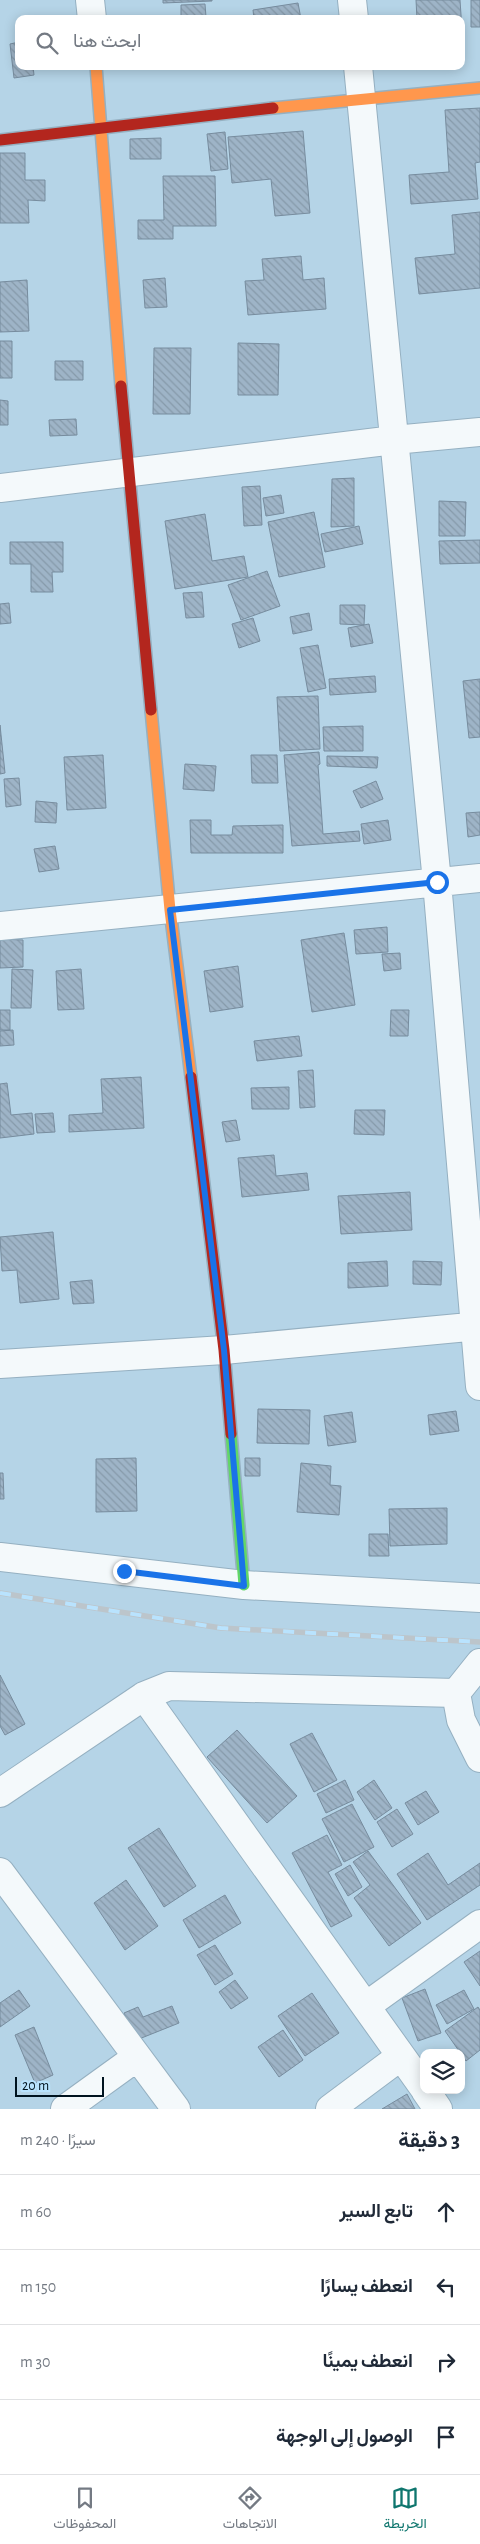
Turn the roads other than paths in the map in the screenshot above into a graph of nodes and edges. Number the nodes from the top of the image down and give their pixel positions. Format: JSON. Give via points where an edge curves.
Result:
{"nodes":[{"id":1,"x":90,"y":0,"type":"edge"},
{"id":2,"x":352,"y":0,"type":"edge"},
{"id":3,"x":92,"y":15,"type":"edge"},
{"id":4,"x":354,"y":15,"type":"edge"},
{"id":5,"x":96,"y":70,"type":"edge"},
{"id":6,"x":358,"y":70,"type":"edge"},
{"id":7,"x":480,"y":88,"type":"edge"},
{"id":8,"x":362,"y":98,"type":"junction"},
{"id":9,"x":101,"y":128,"type":"junction"},
{"id":10,"x":0,"y":140,"type":"edge"},
{"id":11,"x":480,"y":432,"type":"edge"},
{"id":12,"x":394,"y":440,"type":"junction"},
{"id":13,"x":128,"y":473,"type":"junction"},
{"id":14,"x":0,"y":488,"type":"edge"},
{"id":15,"x":480,"y":878,"type":"edge"},
{"id":16,"x":437,"y":882,"type":"junction"},
{"id":17,"x":170,"y":910,"type":"junction"},
{"id":18,"x":0,"y":926,"type":"edge"},
{"id":19,"x":477,"y":1326,"type":"edge"},
{"id":20,"x":224,"y":1350,"type":"junction"},
{"id":21,"x":0,"y":1364,"type":"edge"},
{"id":22,"x":480,"y":1386,"type":"edge"},
{"id":23,"x":0,"y":1557,"type":"edge"},
{"id":24,"x":244,"y":1586,"type":"junction"},
{"id":25,"x":480,"y":1598,"type":"edge"},
{"id":26,"x":480,"y":1663,"type":"edge"},
{"id":27,"x":456,"y":1693,"type":"junction"},
{"id":28,"x":144,"y":1696,"type":"junction"},
{"id":29,"x":480,"y":1758,"type":"edge"},
{"id":30,"x":0,"y":1792,"type":"edge"},
{"id":31,"x":0,"y":1872,"type":"edge"},
{"id":32,"x":480,"y":1924,"type":"edge"},
{"id":33,"x":366,"y":2006,"type":"junction"},
{"id":34,"x":401,"y":2056,"type":"junction"},
{"id":35,"x":137,"y":2057,"type":"junction"},
{"id":36,"x":420,"y":2083,"type":"edge"},
{"id":37,"x":428,"y":2094,"type":"edge"},
{"id":38,"x":64,"y":2109,"type":"edge"},
{"id":39,"x":176,"y":2109,"type":"edge"},
{"id":40,"x":330,"y":2109,"type":"edge"},
{"id":41,"x":438,"y":2109,"type":"edge"}],
"edges":[{"from":1,"to":3,"type":"street"},
{"from":2,"to":4,"type":"street"},
{"from":5,"to":9,"type":"street"},
{"from":6,"to":8,"type":"street"},
{"from":7,"to":8,"type":"street"},
{"from":8,"to":9,"type":"street"},
{"from":8,"to":12,"type":"street"},
{"from":9,"to":10,"type":"street"},
{"from":9,"to":13,"type":"street"},
{"from":11,"to":12,"type":"street"},
{"from":12,"to":13,"type":"street"},
{"from":12,"to":16,"type":"street"},
{"from":13,"to":14,"type":"street"},
{"from":13,"to":17,"type":"street"},
{"from":15,"to":16,"type":"street"},
{"from":16,"to":17,"type":"street"},
{"from":16,"to":19,"type":"street"},
{"from":17,"to":18,"type":"street"},
{"from":17,"to":20,"type":"street"},
{"from":19,"to":20,"type":"street"},
{"from":19,"to":22,"type":"street"},
{"from":20,"to":21,"type":"street"},
{"from":20,"to":24,"type":"street"},
{"from":23,"to":24,"type":"street"},
{"from":24,"to":25,"type":"street"},
{"from":26,"to":27,"type":"street"},
{"from":27,"to":28,"type":"street","via":[[184,1685],[168,1686]]},
{"from":27,"to":29,"type":"street","via":[[461,1720]]},
{"from":28,"to":30,"type":"street"},
{"from":28,"to":33,"type":"street"},
{"from":31,"to":35,"type":"street"},
{"from":32,"to":33,"type":"street"},
{"from":33,"to":34,"type":"street"},
{"from":34,"to":36,"type":"street"},
{"from":34,"to":40,"type":"street"},
{"from":35,"to":38,"type":"street"},
{"from":35,"to":39,"type":"street"},
{"from":37,"to":41,"type":"street"}]}
